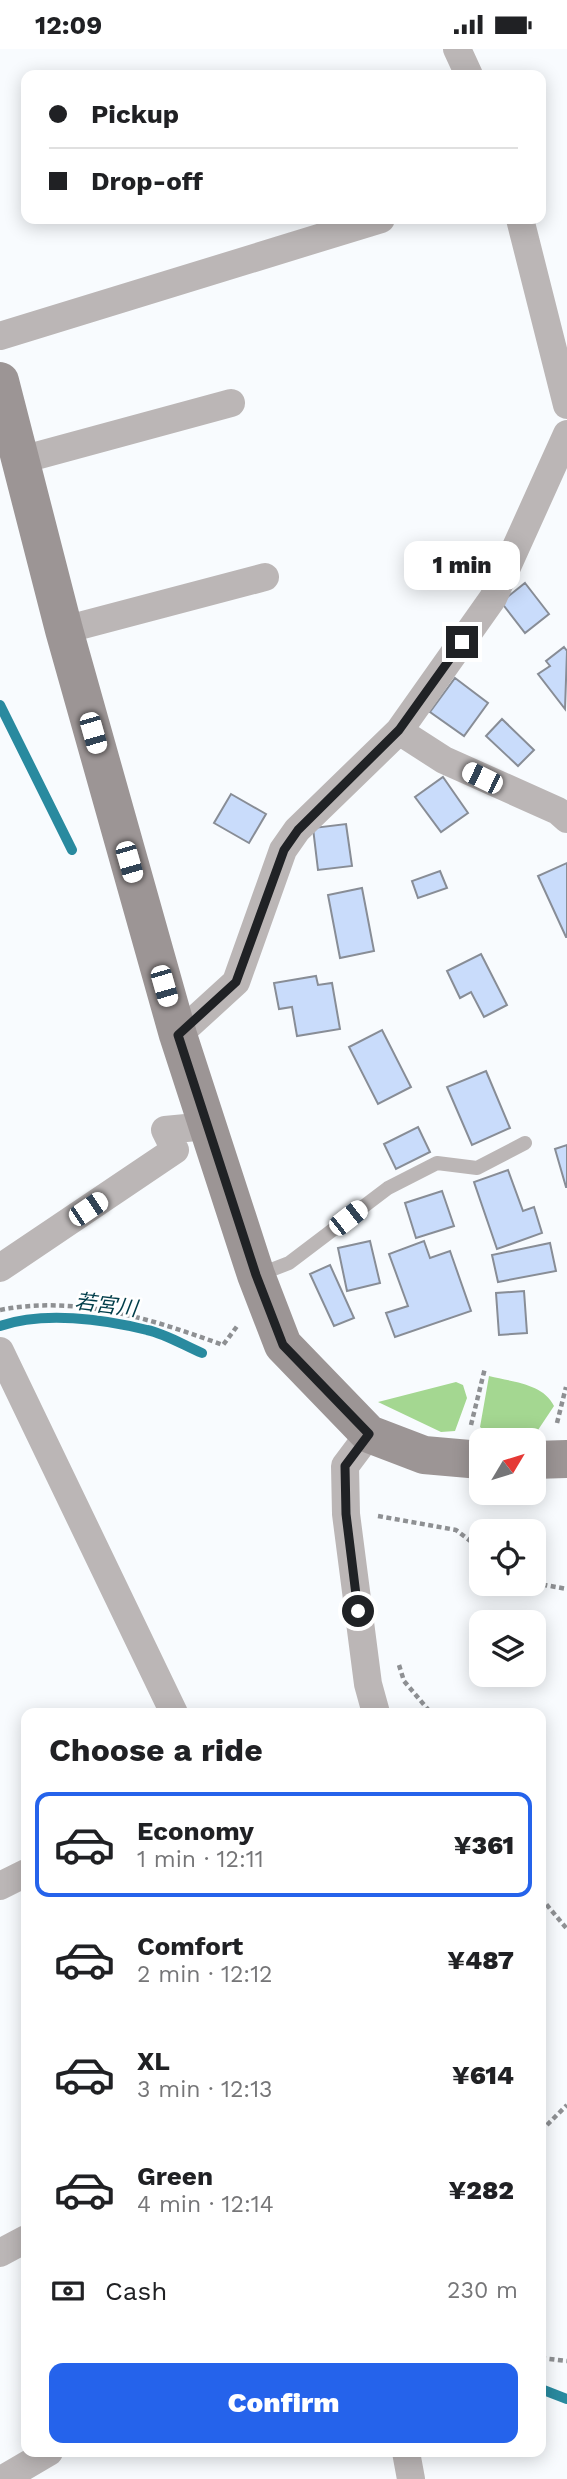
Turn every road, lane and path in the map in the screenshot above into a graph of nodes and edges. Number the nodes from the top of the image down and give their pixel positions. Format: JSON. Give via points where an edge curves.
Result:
{"nodes":[{"id":1,"x":457,"y":49,"type":"edge"},
{"id":2,"x":468,"y":70,"type":"edge"},
{"id":3,"x":365,"y":224,"type":"edge"},
{"id":4,"x":521,"y":224,"type":"edge"},
{"id":5,"x":0,"y":336,"type":"edge"},
{"id":6,"x":0,"y":381,"type":"edge"},
{"id":7,"x":231,"y":403,"type":"dead end"},
{"id":8,"x":567,"y":405,"type":"edge"},
{"id":9,"x":567,"y":434,"type":"edge"},
{"id":10,"x":21,"y":460,"type":"junction"},
{"id":11,"x":265,"y":577,"type":"dead end"},
{"id":12,"x":64,"y":630,"type":"junction"},
{"id":13,"x":399,"y":730,"type":"junction"},
{"id":14,"x":567,"y":819,"type":"edge"},
{"id":15,"x":178,"y":1035,"type":"junction"},
{"id":16,"x":207,"y":1126,"type":"junction"},
{"id":17,"x":525,"y":1143,"type":"dead end"},
{"id":18,"x":0,"y":1268,"type":"edge"},
{"id":19,"x":256,"y":1275,"type":"junction"},
{"id":20,"x":0,"y":1310,"type":"edge"},
{"id":21,"x":278,"y":1331,"type":"junction"},
{"id":22,"x":0,"y":1351,"type":"edge"},
{"id":23,"x":485,"y":1368,"type":"dead end"},
{"id":24,"x":476,"y":1428,"type":"edge"},
{"id":25,"x":369,"y":1434,"type":"junction"},
{"id":26,"x":469,"y":1459,"type":"edge"},
{"id":27,"x":567,"y":1459,"type":"edge"},
{"id":28,"x":546,"y":1460,"type":"edge"},
{"id":29,"x":346,"y":1514,"type":"junction"},
{"id":30,"x":469,"y":1540,"type":"edge"},
{"id":31,"x":546,"y":1586,"type":"edge"},
{"id":32,"x":567,"y":1590,"type":"edge"},
{"id":33,"x":172,"y":1708,"type":"edge"},
{"id":34,"x":367,"y":1708,"type":"edge"},
{"id":35,"x":21,"y":1876,"type":"edge"},
{"id":36,"x":0,"y":1886,"type":"edge"},
{"id":37,"x":546,"y":1904,"type":"edge"},
{"id":38,"x":567,"y":1929,"type":"edge"},
{"id":39,"x":567,"y":2105,"type":"edge"},
{"id":40,"x":546,"y":2126,"type":"edge"},
{"id":41,"x":21,"y":2242,"type":"edge"},
{"id":42,"x":0,"y":2253,"type":"edge"},
{"id":43,"x":546,"y":2359,"type":"edge"},
{"id":44,"x":567,"y":2361,"type":"edge"},
{"id":45,"x":40,"y":2457,"type":"edge"},
{"id":46,"x":407,"y":2457,"type":"edge"},
{"id":47,"x":3,"y":2479,"type":"edge"},
{"id":48,"x":411,"y":2479,"type":"edge"}],
"edges":[{"from":1,"to":2,"type":"street"},
{"from":3,"to":5,"type":"street"},
{"from":4,"to":8,"type":"street"},
{"from":6,"to":10,"type":"street"},
{"from":7,"to":10,"type":"street"},
{"from":9,"to":13,"type":"street","via":[[493,599]]},
{"from":10,"to":12,"type":"street"},
{"from":11,"to":12,"type":"street"},
{"from":12,"to":15,"type":"street"},
{"from":13,"to":14,"type":"street","via":[[444,760]]},
{"from":13,"to":15,"type":"street","via":[[298,830],[284,850],[236,982]]},
{"from":15,"to":16,"type":"street"},
{"from":16,"to":18,"type":"street","via":[[165,1130],[175,1150]]},
{"from":16,"to":19,"type":"street"},
{"from":17,"to":19,"type":"lane","via":[[477,1168],[438,1163],[388,1188],[289,1263]]},
{"from":19,"to":21,"type":"street"},
{"from":20,"to":21,"type":"path","via":[[84,1306],[158,1322],[223,1345],[237,1325]]},
{"from":21,"to":25,"type":"street","via":[[283,1345]]},
{"from":22,"to":33,"type":"street"},
{"from":23,"to":24,"type":"path"},
{"from":25,"to":26,"type":"street","via":[[424,1455]]},
{"from":25,"to":29,"type":"street","via":[[345,1466]]},
{"from":27,"to":28,"type":"street"},
{"from":29,"to":30,"type":"path","via":[[456,1530]]},
{"from":29,"to":34,"type":"street"},
{"from":31,"to":32,"type":"path"},
{"from":35,"to":36,"type":"street"},
{"from":37,"to":38,"type":"path"},
{"from":39,"to":40,"type":"path"},
{"from":41,"to":42,"type":"street"},
{"from":43,"to":44,"type":"path"},
{"from":45,"to":47,"type":"street"},
{"from":46,"to":48,"type":"street"}]}
